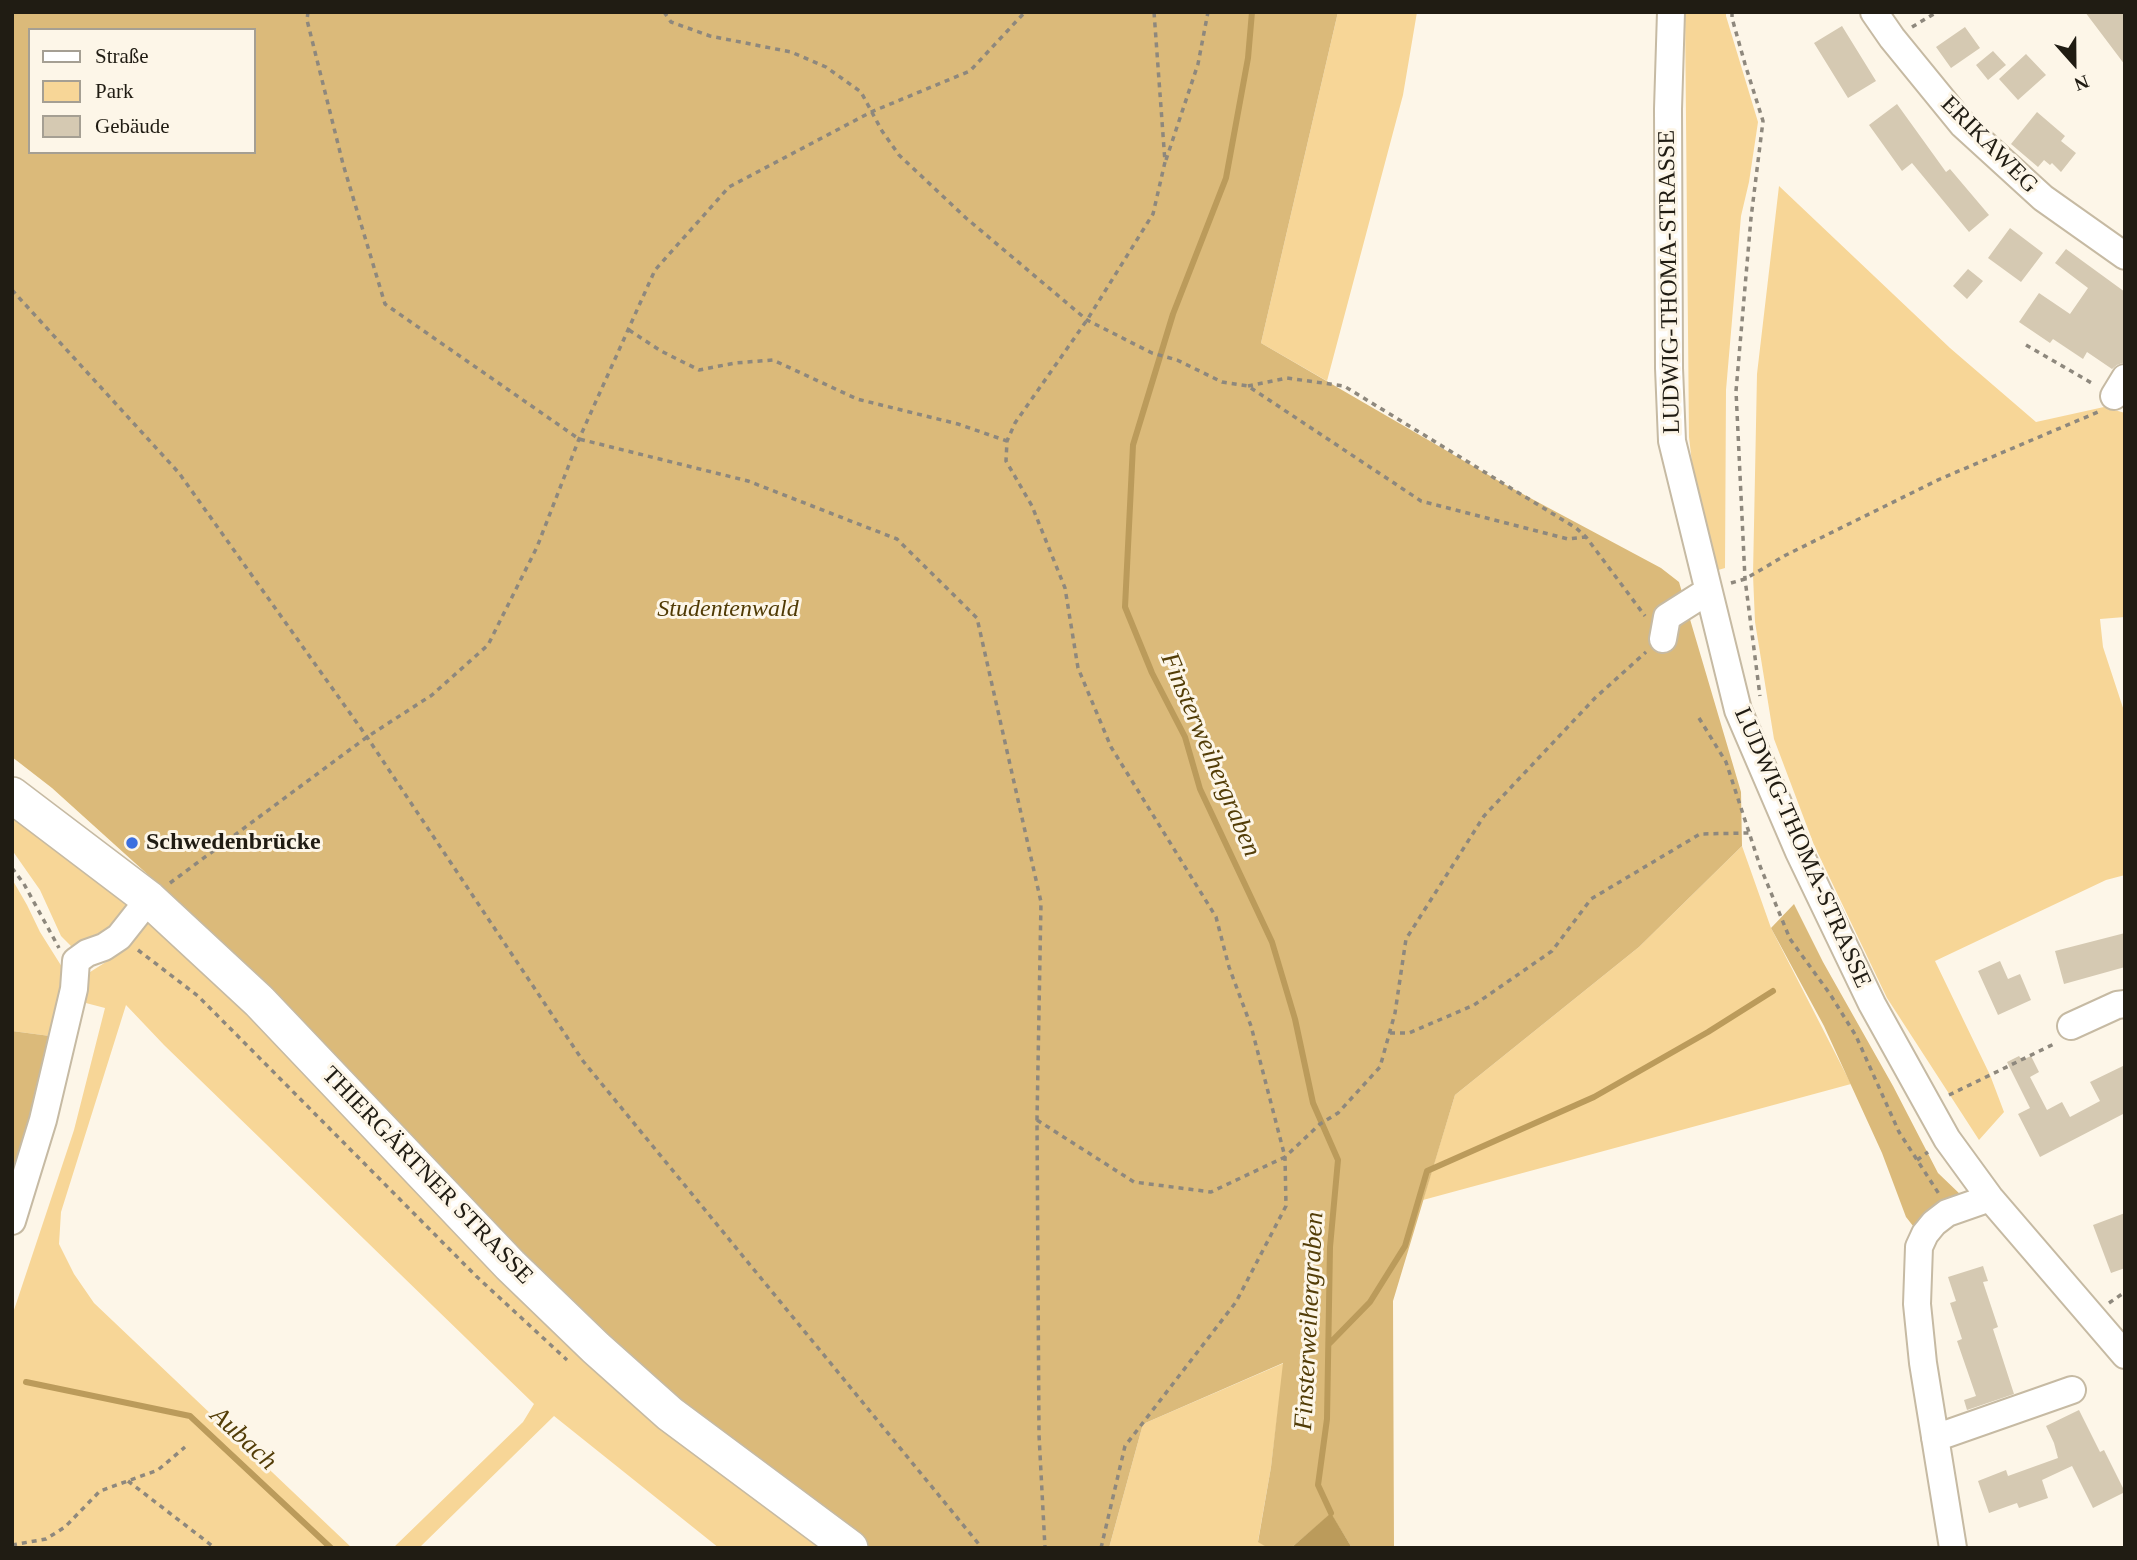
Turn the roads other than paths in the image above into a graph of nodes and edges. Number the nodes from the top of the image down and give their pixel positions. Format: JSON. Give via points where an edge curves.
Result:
{"nodes":[{"id":1,"x":1671,"y":12,"type":"edge"},
{"id":2,"x":1874,"y":12,"type":"edge"},
{"id":3,"x":2125,"y":256,"type":"edge"},
{"id":4,"x":1707,"y":591,"type":"junction"},
{"id":5,"x":1662,"y":639,"type":"road end"},
{"id":6,"x":12,"y":795,"type":"edge"},
{"id":7,"x":149,"y":899,"type":"junction"},
{"id":8,"x":2125,"y":1004,"type":"edge"},
{"id":9,"x":2071,"y":1026,"type":"road end"},
{"id":10,"x":1990,"y":1198,"type":"junction"},
{"id":11,"x":12,"y":1221,"type":"edge"},
{"id":12,"x":2125,"y":1356,"type":"edge"},
{"id":13,"x":2072,"y":1391,"type":"dead end"},
{"id":14,"x":1935,"y":1438,"type":"junction"},
{"id":15,"x":850,"y":1548,"type":"edge"},
{"id":16,"x":1953,"y":1548,"type":"edge"}],
"edges":[{"from":1,"to":4,"type":"street","name":"LUDWIG-THOMA-STRASSE","via":[[1672,441]]},
{"from":2,"to":3,"type":"street","name":"ERIKAWEG","via":[[1963,125],[2043,198]]},
{"from":4,"to":5,"type":"street","via":[[1667,617]]},
{"from":4,"to":10,"type":"street","name":"LUDWIG-THOMA-STRASSE","via":[[1738,710],[1789,828],[1872,1003],[1947,1139]]},
{"from":6,"to":7,"type":"main road","name":"THIERGÄRTNER STRASSE"},
{"from":7,"to":11,"type":"street","via":[[118,937],[76,961],[74,989],[46,1108]]},
{"from":7,"to":15,"type":"main road","name":"THIERGÄRTNER STRASSE","via":[[259,1001],[510,1265],[596,1348],[670,1414]]},
{"from":8,"to":9,"type":"street"},
{"from":10,"to":12,"type":"street","name":"LUDWIG-THOMA-STRASSE"},
{"from":10,"to":14,"type":"street","via":[[1947,1213],[1934,1223],[1919,1247],[1917,1304]]},
{"from":13,"to":14,"type":"street"},
{"from":14,"to":16,"type":"street"}]}
